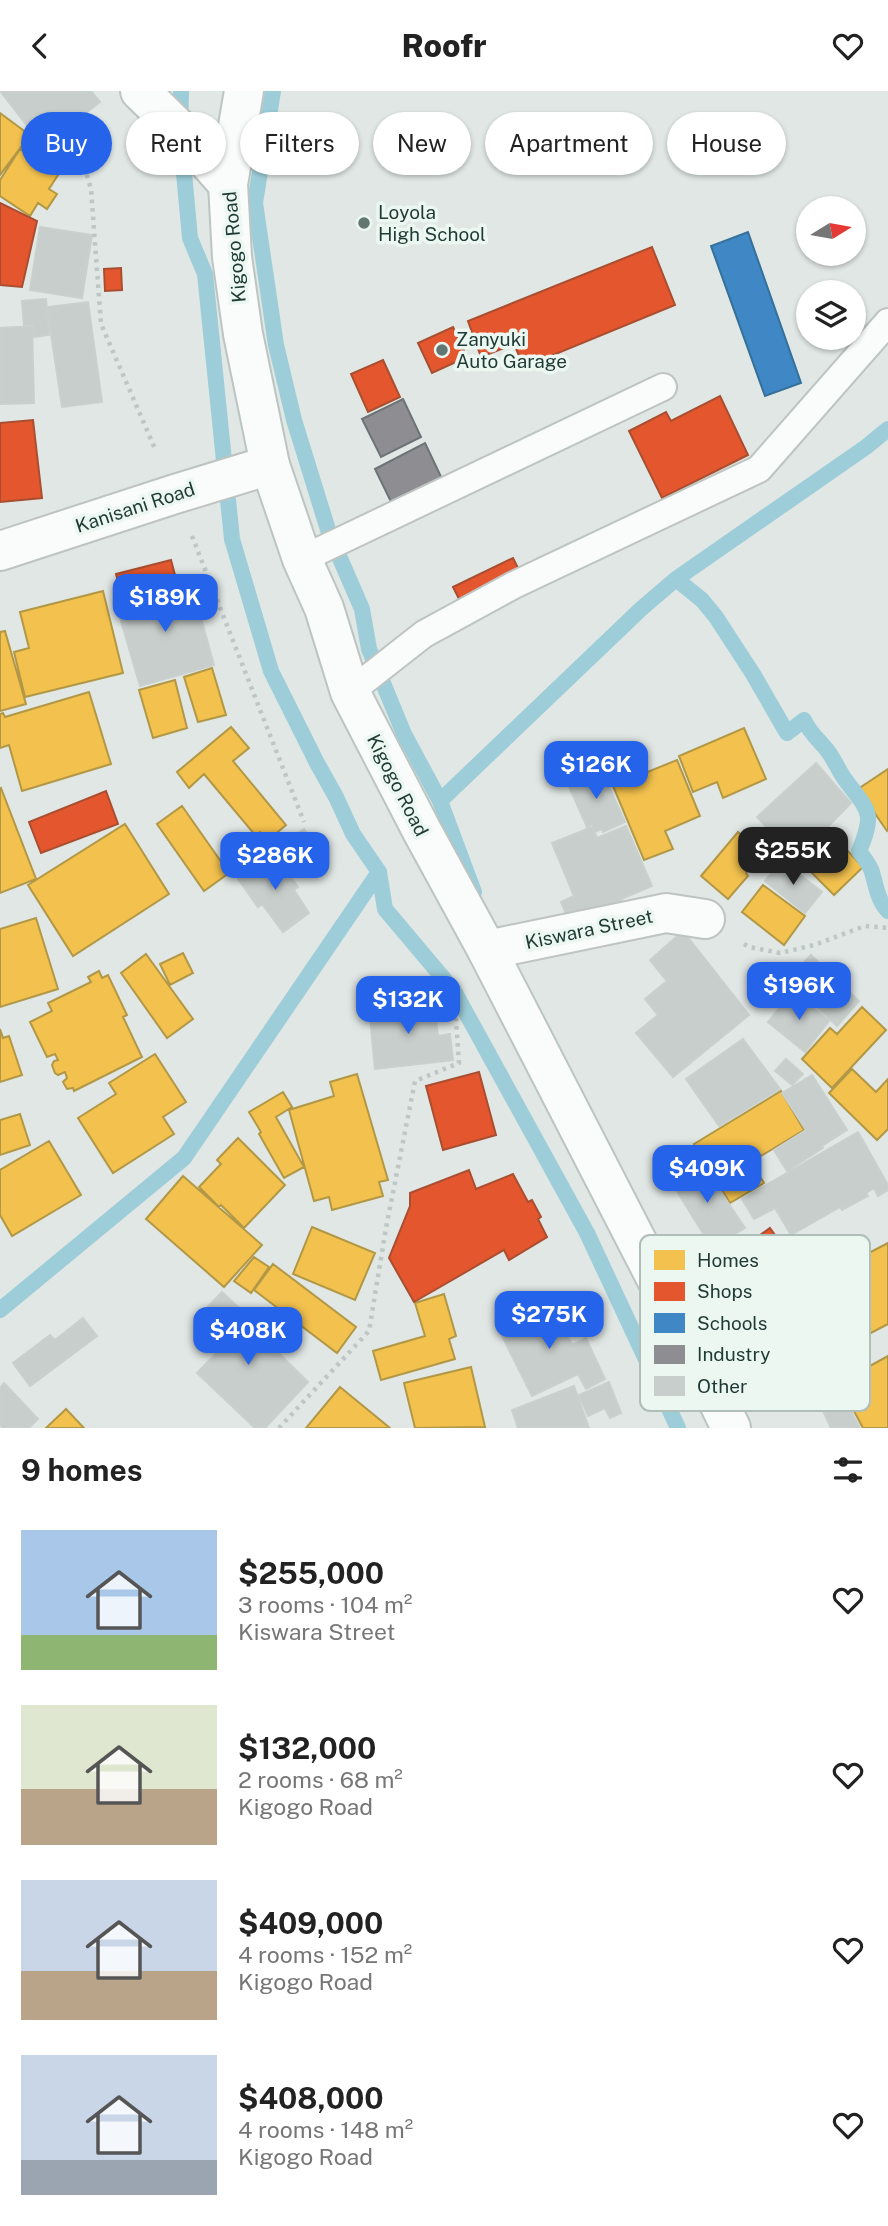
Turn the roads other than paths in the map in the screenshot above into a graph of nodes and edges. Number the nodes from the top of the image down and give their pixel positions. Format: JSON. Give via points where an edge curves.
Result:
{"nodes":[{"id":1,"x":140,"y":91,"type":"edge"},
{"id":2,"x":244,"y":91,"type":"edge"},
{"id":3,"x":228,"y":184,"type":"junction"},
{"id":4,"x":888,"y":322,"type":"edge"},
{"id":5,"x":663,"y":387,"type":"dead end"},
{"id":6,"x":270,"y":465,"type":"junction"},
{"id":7,"x":0,"y":551,"type":"edge"},
{"id":8,"x":302,"y":559,"type":"junction"},
{"id":9,"x":350,"y":692,"type":"junction"},
{"id":10,"x":705,"y":919,"type":"road end"},
{"id":11,"x":487,"y":950,"type":"junction"},
{"id":12,"x":640,"y":1247,"type":"edge"},
{"id":13,"x":723,"y":1411,"type":"edge"},
{"id":14,"x":731,"y":1428,"type":"edge"}],
"edges":[{"from":1,"to":3,"type":"main road"},
{"from":2,"to":3,"type":"main road","name":"Kigogo Road"},
{"from":3,"to":6,"type":"main road","name":"Kigogo Road","via":[[243,334]]},
{"from":4,"to":9,"type":"lane","via":[[759,469],[514,585],[424,634]]},
{"from":5,"to":8,"type":"lane"},
{"from":6,"to":7,"type":"main road","name":"Kanisani Road"},
{"from":6,"to":8,"type":"main road","name":"Kigogo Road"},
{"from":8,"to":9,"type":"main road","name":"Kigogo Road","via":[[324,608]]},
{"from":9,"to":11,"type":"main road","name":"Kigogo Road"},
{"from":10,"to":11,"type":"main road","name":"Kiswara Street","via":[[666,913]]},
{"from":11,"to":12,"type":"main road","name":"Kigogo Road"},
{"from":13,"to":14,"type":"main road","name":"Kigogo Road"}]}
